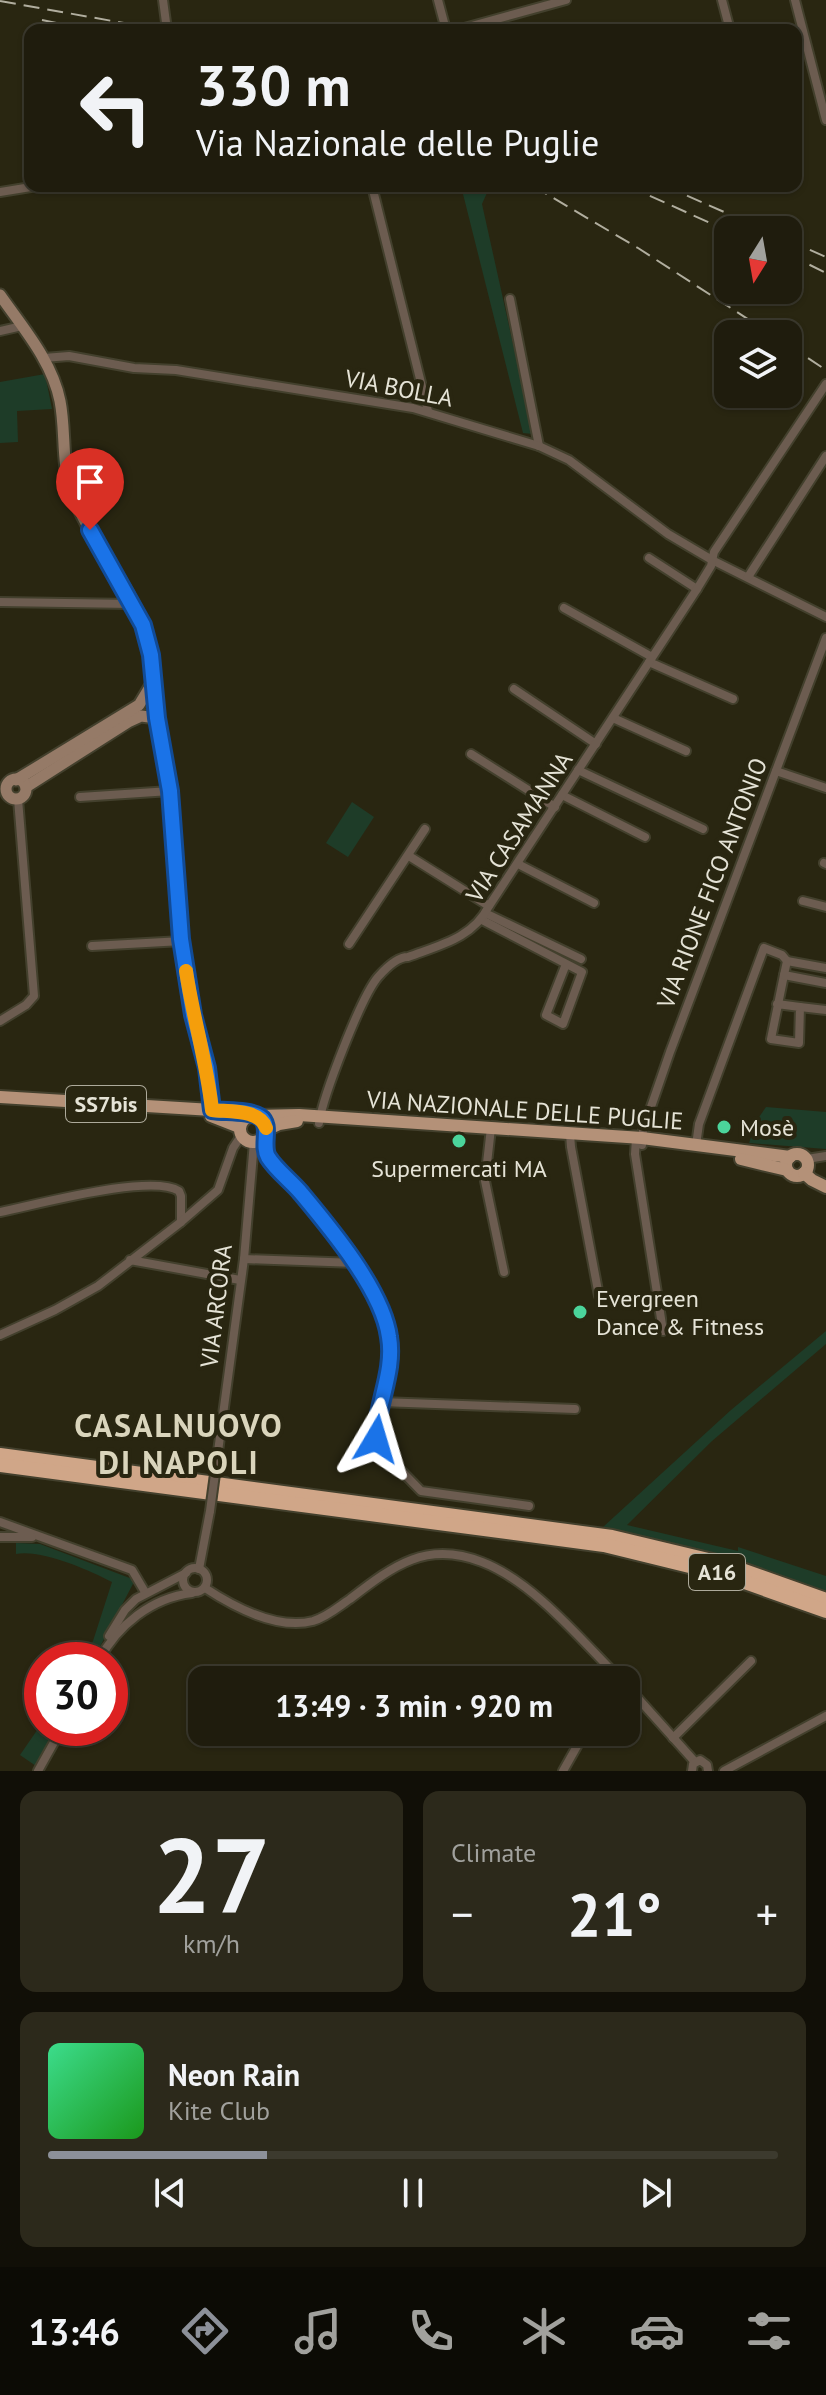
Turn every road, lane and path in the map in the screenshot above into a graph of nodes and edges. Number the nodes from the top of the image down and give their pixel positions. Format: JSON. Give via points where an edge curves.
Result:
{"nodes":[{"id":1,"x":163,"y":0,"type":"edge"},
{"id":2,"x":438,"y":0,"type":"edge"},
{"id":3,"x":722,"y":0,"type":"edge"},
{"id":4,"x":795,"y":0,"type":"edge"},
{"id":5,"x":563,"y":1,"type":"edge"},
{"id":6,"x":166,"y":24,"type":"edge"},
{"id":7,"x":444,"y":24,"type":"edge"},
{"id":8,"x":479,"y":24,"type":"edge"},
{"id":9,"x":728,"y":24,"type":"edge"},
{"id":10,"x":801,"y":24,"type":"edge"},
{"id":11,"x":802,"y":27,"type":"edge"},
{"id":12,"x":826,"y":120,"type":"edge"},
{"id":13,"x":24,"y":188,"type":"edge"},
{"id":14,"x":0,"y":192,"type":"edge"},
{"id":15,"x":373,"y":192,"type":"edge"},
{"id":16,"x":0,"y":295,"type":"edge"},
{"id":17,"x":510,"y":299,"type":"dead end"},
{"id":18,"x":22,"y":326,"type":"junction"},
{"id":19,"x":0,"y":331,"type":"edge"},
{"id":20,"x":44,"y":358,"type":"junction"},
{"id":21,"x":826,"y":384,"type":"edge"},
{"id":22,"x":428,"y":411,"type":"junction"},
{"id":23,"x":539,"y":446,"type":"junction"},
{"id":24,"x":826,"y":456,"type":"edge"},
{"id":25,"x":649,"y":558,"type":"dead end"},
{"id":26,"x":712,"y":560,"type":"junction"},
{"id":27,"x":748,"y":577,"type":"junction"},
{"id":28,"x":697,"y":589,"type":"junction"},
{"id":29,"x":0,"y":602,"type":"edge"},
{"id":30,"x":132,"y":604,"type":"junction"},
{"id":31,"x":564,"y":608,"type":"dead end"},
{"id":32,"x":826,"y":617,"type":"edge"},
{"id":33,"x":826,"y":638,"type":"edge"},
{"id":34,"x":650,"y":660,"type":"junction"},
{"id":35,"x":155,"y":678,"type":"junction"},
{"id":36,"x":514,"y":689,"type":"dead end"},
{"id":37,"x":733,"y":699,"type":"dead end"},
{"id":38,"x":157,"y":718,"type":"junction"},
{"id":39,"x":613,"y":718,"type":"junction"},
{"id":40,"x":596,"y":744,"type":"junction"},
{"id":41,"x":686,"y":751,"type":"dead end"},
{"id":42,"x":471,"y":754,"type":"dead end"},
{"id":43,"x":578,"y":770,"type":"junction"},
{"id":44,"x":776,"y":771,"type":"junction"},
{"id":45,"x":18,"y":782,"type":"junction"},
{"id":46,"x":0,"y":783,"type":"edge"},
{"id":47,"x":826,"y":788,"type":"edge"},
{"id":48,"x":170,"y":791,"type":"junction"},
{"id":49,"x":562,"y":795,"type":"junction"},
{"id":50,"x":9,"y":797,"type":"edge"},
{"id":51,"x":80,"y":797,"type":"dead end"},
{"id":52,"x":555,"y":807,"type":"junction"},
{"id":53,"x":425,"y":829,"type":"dead end"},
{"id":54,"x":703,"y":829,"type":"dead end"},
{"id":55,"x":645,"y":837,"type":"dead end"},
{"id":56,"x":409,"y":856,"type":"junction"},
{"id":57,"x":518,"y":864,"type":"junction"},
{"id":58,"x":803,"y":901,"type":"dead end"},
{"id":59,"x":594,"y":903,"type":"dead end"},
{"id":60,"x":826,"y":907,"type":"edge"},
{"id":61,"x":486,"y":913,"type":"junction"},
{"id":62,"x":182,"y":941,"type":"junction"},
{"id":63,"x":349,"y":944,"type":"dead end"},
{"id":64,"x":92,"y":946,"type":"dead end"},
{"id":65,"x":581,"y":959,"type":"dead end"},
{"id":66,"x":787,"y":961,"type":"junction"},
{"id":67,"x":566,"y":964,"type":"junction"},
{"id":68,"x":826,"y":968,"type":"edge"},
{"id":69,"x":784,"y":975,"type":"junction"},
{"id":70,"x":826,"y":983,"type":"edge"},
{"id":71,"x":777,"y":1004,"type":"junction"},
{"id":72,"x":800,"y":1007,"type":"junction"},
{"id":73,"x":826,"y":1010,"type":"edge"},
{"id":74,"x":0,"y":1021,"type":"edge"},
{"id":75,"x":0,"y":1097,"type":"edge"},
{"id":76,"x":0,"y":1104,"type":"edge"},
{"id":77,"x":212,"y":1113,"type":"junction"},
{"id":78,"x":254,"y":1115,"type":"junction"},
{"id":79,"x":320,"y":1120,"type":"junction"},
{"id":80,"x":490,"y":1131,"type":"junction"},
{"id":81,"x":240,"y":1132,"type":"junction"},
{"id":82,"x":262,"y":1135,"type":"junction"},
{"id":83,"x":571,"y":1138,"type":"junction"},
{"id":84,"x":639,"y":1142,"type":"junction"},
{"id":85,"x":696,"y":1145,"type":"junction"},
{"id":86,"x":826,"y":1156,"type":"edge"},
{"id":87,"x":807,"y":1159,"type":"junction"},
{"id":88,"x":788,"y":1164,"type":"junction"},
{"id":89,"x":804,"y":1173,"type":"junction"},
{"id":90,"x":826,"y":1187,"type":"edge"},
{"id":91,"x":0,"y":1212,"type":"edge"},
{"id":92,"x":181,"y":1222,"type":"junction"},
{"id":93,"x":244,"y":1259,"type":"junction"},
{"id":94,"x":130,"y":1260,"type":"junction"},
{"id":95,"x":356,"y":1263,"type":"junction"},
{"id":96,"x":504,"y":1272,"type":"dead end"},
{"id":97,"x":240,"y":1280,"type":"junction"},
{"id":98,"x":599,"y":1296,"type":"dead end"},
{"id":99,"x":663,"y":1331,"type":"dead end"},
{"id":100,"x":0,"y":1335,"type":"edge"},
{"id":101,"x":381,"y":1402,"type":"junction"},
{"id":102,"x":575,"y":1409,"type":"dead end"},
{"id":103,"x":0,"y":1455,"type":"edge"},
{"id":104,"x":0,"y":1465,"type":"edge"},
{"id":105,"x":529,"y":1506,"type":"dead end"},
{"id":106,"x":0,"y":1522,"type":"edge"},
{"id":107,"x":571,"y":1535,"type":"junction"},
{"id":108,"x":0,"y":1537,"type":"edge"},
{"id":109,"x":41,"y":1538,"type":"junction"},
{"id":110,"x":608,"y":1541,"type":"junction"},
{"id":111,"x":199,"y":1569,"type":"junction"},
{"id":112,"x":186,"y":1573,"type":"junction"},
{"id":113,"x":205,"y":1588,"type":"junction"},
{"id":114,"x":145,"y":1592,"type":"junction"},
{"id":115,"x":192,"y":1593,"type":"junction"},
{"id":116,"x":826,"y":1600,"type":"edge"},
{"id":117,"x":826,"y":1611,"type":"edge"},
{"id":118,"x":107,"y":1642,"type":"edge"},
{"id":119,"x":109,"y":1642,"type":"edge"},
{"id":120,"x":751,"y":1661,"type":"dead end"},
{"id":121,"x":607,"y":1666,"type":"edge"},
{"id":122,"x":640,"y":1701,"type":"edge"},
{"id":123,"x":826,"y":1716,"type":"edge"},
{"id":124,"x":673,"y":1738,"type":"junction"},
{"id":125,"x":52,"y":1746,"type":"edge"},
{"id":126,"x":577,"y":1746,"type":"edge"},
{"id":127,"x":694,"y":1766,"type":"edge"},
{"id":128,"x":38,"y":1771,"type":"edge"},
{"id":129,"x":563,"y":1771,"type":"edge"},
{"id":130,"x":708,"y":1771,"type":"edge"},
{"id":131,"x":724,"y":1771,"type":"edge"}],
"edges":[{"from":1,"to":6,"type":"street"},
{"from":2,"to":7,"type":"street"},
{"from":3,"to":9,"type":"street"},
{"from":4,"to":10,"type":"street"},
{"from":5,"to":8,"type":"street"},
{"from":11,"to":12,"type":"street"},
{"from":13,"to":14,"type":"street"},
{"from":15,"to":22,"type":"street"},
{"from":16,"to":18,"type":"street"},
{"from":17,"to":23,"type":"street"},
{"from":18,"to":19,"type":"street"},
{"from":18,"to":20,"type":"street"},
{"from":20,"to":22,"type":"street","name":"VIA BOLLA","via":[[69,356],[176,370]]},
{"from":20,"to":30,"type":"street","via":[[60,401],[72,493]]},
{"from":21,"to":26,"type":"street","name":"VIA CASAMANNA"},
{"from":22,"to":23,"type":"street","name":"VIA BOLLA"},
{"from":23,"to":26,"type":"street","name":"VIA BOLLA","via":[[569,460]]},
{"from":24,"to":27,"type":"street"},
{"from":25,"to":28,"type":"street"},
{"from":26,"to":27,"type":"street","name":"VIA BOLLA"},
{"from":26,"to":28,"type":"street","name":"VIA CASAMANNA"},
{"from":27,"to":32,"type":"street","name":"VIA BOLLA"},
{"from":28,"to":34,"type":"street","name":"VIA CASAMANNA"},
{"from":29,"to":30,"type":"street"},
{"from":30,"to":35,"type":"street","via":[[148,640]]},
{"from":31,"to":34,"type":"street"},
{"from":33,"to":44,"type":"street","name":"VIA RIONE FICO ANTONIO"},
{"from":34,"to":37,"type":"street"},
{"from":34,"to":39,"type":"street","name":"VIA CASAMANNA"},
{"from":35,"to":38,"type":"street"},
{"from":35,"to":45,"type":"street","via":[[139,705]]},
{"from":36,"to":40,"type":"street"},
{"from":38,"to":45,"type":"street","via":[[141,716]]},
{"from":38,"to":48,"type":"street"},
{"from":39,"to":40,"type":"street","name":"VIA CASAMANNA"},
{"from":39,"to":41,"type":"street"},
{"from":40,"to":43,"type":"street","name":"VIA CASAMANNA"},
{"from":42,"to":52,"type":"street"},
{"from":43,"to":49,"type":"street","name":"VIA CASAMANNA"},
{"from":43,"to":54,"type":"street"},
{"from":44,"to":47,"type":"street"},
{"from":44,"to":84,"type":"street","name":"VIA RIONE FICO ANTONIO"},
{"from":45,"to":46,"type":"street"},
{"from":45,"to":50,"type":"street","via":[[7,785]]},
{"from":45,"to":50,"type":"street","via":[[23,797]]},
{"from":48,"to":51,"type":"street"},
{"from":48,"to":62,"type":"street"},
{"from":49,"to":52,"type":"street","name":"VIA CASAMANNA"},
{"from":49,"to":55,"type":"street"},
{"from":50,"to":74,"type":"street","via":[[34,996]]},
{"from":52,"to":57,"type":"street","name":"VIA CASAMANNA"},
{"from":53,"to":56,"type":"street"},
{"from":56,"to":61,"type":"street"},
{"from":56,"to":63,"type":"street"},
{"from":57,"to":59,"type":"street"},
{"from":57,"to":61,"type":"street","name":"VIA CASAMANNA"},
{"from":58,"to":60,"type":"street"},
{"from":61,"to":65,"type":"street"},
{"from":61,"to":67,"type":"street"},
{"from":61,"to":79,"type":"street","name":"VIA CASAMANNA","via":[[460,938],[402,957],[378,977],[348,1038]]},
{"from":62,"to":64,"type":"street"},
{"from":62,"to":77,"type":"street"},
{"from":66,"to":68,"type":"street"},
{"from":66,"to":69,"type":"street"},
{"from":66,"to":85,"type":"street","via":[[764,948],[699,1124]]},
{"from":67,"to":67,"type":"street","via":[[546,1015],[563,1024],[582,972]]},
{"from":69,"to":70,"type":"street"},
{"from":69,"to":71,"type":"street"},
{"from":71,"to":72,"type":"street"},
{"from":71,"to":72,"type":"street","via":[[771,1039],[799,1043]]},
{"from":72,"to":73,"type":"street"},
{"from":75,"to":77,"type":"main road","name":"VIA NAZIONALE DELLE PUGLIE","number":"SS7bis"},
{"from":76,"to":77,"type":"main road","name":"VIA NAZIONALE DELLE PUGLIE","number":"SS7bis"},
{"from":77,"to":78,"type":"main road","name":"VIA NAZIONALE DELLE PUGLIE","number":"SS7bis"},
{"from":77,"to":81,"type":"main road","name":"VIA NAZIONALE DELLE PUGLIE"},
{"from":78,"to":79,"type":"main road","name":"VIA NAZIONALE DELLE PUGLIE","number":"SS7bis"},
{"from":78,"to":81,"type":"main road","via":[[243,1119]]},
{"from":78,"to":82,"type":"main road","via":[[263,1119]]},
{"from":79,"to":80,"type":"main road","name":"VIA NAZIONALE DELLE PUGLIE","number":"SS7bis"},
{"from":79,"to":82,"type":"main road","name":"VIA NAZIONALE DELLE PUGLIE","number":"SS7bis","via":[[290,1121]]},
{"from":80,"to":83,"type":"main road","name":"VIA NAZIONALE DELLE PUGLIE","number":"SS7bis"},
{"from":80,"to":96,"type":"street","via":[[485,1181]]},
{"from":81,"to":82,"type":"main road","via":[[247,1141]]},
{"from":81,"to":92,"type":"street","via":[[218,1190]]},
{"from":82,"to":93,"type":"street","name":"VIA ARCORA"},
{"from":82,"to":95,"type":"street","via":[[269,1159]]},
{"from":83,"to":84,"type":"main road","name":"VIA NAZIONALE DELLE PUGLIE","number":"SS7bis"},
{"from":83,"to":98,"type":"street"},
{"from":84,"to":85,"type":"main road","name":"VIA NAZIONALE DELLE PUGLIE","number":"SS7bis"},
{"from":84,"to":88,"type":"main road","name":"VIA NAZIONALE DELLE PUGLIE","number":"SS7bis"},
{"from":84,"to":99,"type":"street","via":[[635,1154]]},
{"from":85,"to":88,"type":"main road","name":"VIA NAZIONALE DELLE PUGLIE","number":"SS7bis"},
{"from":86,"to":87,"type":"street"},
{"from":87,"to":88,"type":"main road","number":"SS7bis","via":[[799,1154]]},
{"from":87,"to":89,"type":"main road"},
{"from":88,"to":89,"type":"main road","number":"SS7bis","via":[[795,1176]]},
{"from":89,"to":90,"type":"main road","number":"SS7bis"},
{"from":91,"to":92,"type":"street","via":[[157,1184],[179,1191]]},
{"from":92,"to":94,"type":"street"},
{"from":93,"to":95,"type":"street"},
{"from":93,"to":97,"type":"street","name":"VIA ARCORA"},
{"from":94,"to":97,"type":"street"},
{"from":94,"to":100,"type":"street","via":[[98,1286]]},
{"from":95,"to":101,"type":"street","via":[[389,1335],[390,1361]]},
{"from":97,"to":111,"type":"street","name":"VIA ARCORA","bridge":true},
{"from":101,"to":102,"type":"street"},
{"from":101,"to":105,"type":"street","via":[[376,1439],[421,1491]]},
{"from":103,"to":107,"type":"highway","number":"A16"},
{"from":104,"to":107,"type":"highway","number":"A16"},
{"from":106,"to":109,"type":"street"},
{"from":107,"to":110,"type":"highway","number":"A16"},
{"from":108,"to":109,"type":"street"},
{"from":109,"to":114,"type":"street","via":[[132,1570]]},
{"from":110,"to":116,"type":"highway","number":"A16","via":[[725,1564]]},
{"from":110,"to":117,"type":"highway","number":"A16"},
{"from":111,"to":112,"type":"street"},
{"from":111,"to":113,"type":"street","name":"VIA ARCORA","via":[[207,1577]]},
{"from":112,"to":114,"type":"street"},
{"from":112,"to":115,"type":"street","via":[[183,1583]]},
{"from":113,"to":115,"type":"street"},
{"from":113,"to":121,"type":"street","via":[[235,1606],[296,1623],[331,1613],[395,1566],[433,1553],[452,1554],[485,1563],[523,1587]]},
{"from":114,"to":118,"type":"street","via":[[125,1610]]},
{"from":115,"to":119,"type":"street","via":[[150,1606]]},
{"from":120,"to":124,"type":"street"},
{"from":122,"to":124,"type":"street"},
{"from":123,"to":131,"type":"street"},
{"from":124,"to":127,"type":"street"},
{"from":125,"to":128,"type":"street"},
{"from":126,"to":129,"type":"street"},
{"from":127,"to":130,"type":"street","via":[[706,1762]]}]}
